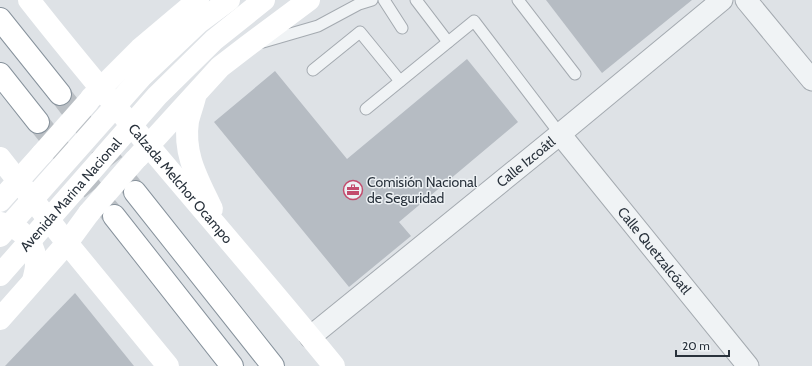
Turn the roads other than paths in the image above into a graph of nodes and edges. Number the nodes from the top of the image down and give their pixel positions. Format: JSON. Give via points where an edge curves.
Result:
{"nodes":[{"id":1,"x":29,"y":0,"type":"edge"},
{"id":2,"x":198,"y":0,"type":"edge"},
{"id":3,"x":229,"y":0,"type":"edge"},
{"id":4,"x":264,"y":0,"type":"edge"},
{"id":5,"x":309,"y":0,"type":"edge"},
{"id":6,"x":372,"y":0,"type":"edge"},
{"id":7,"x":384,"y":0,"type":"edge"},
{"id":8,"x":416,"y":0,"type":"edge"},
{"id":9,"x":518,"y":0,"type":"edge"},
{"id":10,"x":722,"y":0,"type":"edge"},
{"id":11,"x":746,"y":0,"type":"edge"},
{"id":12,"x":2,"y":23,"type":"edge"},
{"id":13,"x":402,"y":28,"type":"dead end"},
{"id":14,"x":448,"y":42,"type":"junction"},
{"id":15,"x":246,"y":47,"type":"junction"},
{"id":16,"x":313,"y":70,"type":"dead end"},
{"id":17,"x":0,"y":74,"type":"edge"},
{"id":18,"x":574,"y":74,"type":"dead end"},
{"id":19,"x":812,"y":80,"type":"edge"},
{"id":20,"x":400,"y":81,"type":"junction"},
{"id":21,"x":197,"y":92,"type":"junction"},
{"id":22,"x":60,"y":94,"type":"tunnel mouth"},
{"id":23,"x":95,"y":100,"type":"junction"},
{"id":24,"x":366,"y":109,"type":"dead end"},
{"id":25,"x":38,"y":122,"type":"tunnel mouth"},
{"id":26,"x":560,"y":134,"type":"junction"},
{"id":27,"x":142,"y":153,"type":"junction"},
{"id":28,"x":0,"y":158,"type":"edge"},
{"id":29,"x":19,"y":181,"type":"junction"},
{"id":30,"x":135,"y":192,"type":"tunnel mouth"},
{"id":31,"x":0,"y":201,"type":"edge"},
{"id":32,"x":83,"y":205,"type":"junction"},
{"id":33,"x":114,"y":216,"type":"tunnel mouth"},
{"id":34,"x":0,"y":223,"type":"edge"},
{"id":35,"x":0,"y":236,"type":"edge"},
{"id":36,"x":226,"y":237,"type":"junction"},
{"id":37,"x":67,"y":243,"type":"junction"},
{"id":38,"x":0,"y":276,"type":"edge"},
{"id":39,"x":33,"y":281,"type":"junction"},
{"id":40,"x":0,"y":318,"type":"edge"},
{"id":41,"x":310,"y":337,"type":"junction"},
{"id":42,"x":168,"y":366,"type":"edge"},
{"id":43,"x":232,"y":366,"type":"edge"},
{"id":44,"x":273,"y":366,"type":"edge"},
{"id":45,"x":334,"y":366,"type":"edge"},
{"id":46,"x":748,"y":366,"type":"edge"}],
"edges":[{"from":1,"to":23,"type":"main road","name":"Calzada Melchor Ocampo","via":[[64,45]]},
{"from":2,"to":23,"type":"main road","via":[[140,48]]},
{"from":3,"to":35,"type":"main road","name":"Avenida Marina Nacional","bridge":true,"via":[[198,23],[142,76]]},
{"from":4,"to":38,"type":"main road","name":"Avenida Marina Nacional","bridge":true,"via":[[214,40],[157,96]]},
{"from":5,"to":15,"type":"main road","name":"Avenida Marina Nacional"},
{"from":6,"to":15,"type":"lane","via":[[359,4],[318,26]]},
{"from":7,"to":13,"type":"lane"},
{"from":8,"to":14,"type":"lane"},
{"from":9,"to":18,"type":"lane"},
{"from":10,"to":26,"type":"street","name":"Calle Izcoátl"},
{"from":11,"to":19,"type":"street"},
{"from":12,"to":22,"type":"main road"},
{"from":14,"to":20,"type":"lane"},
{"from":14,"to":26,"type":"lane","via":[[474,21]]},
{"from":15,"to":21,"type":"main road","name":"Avenida Marina Nacional","via":[[220,68]]},
{"from":16,"to":20,"type":"lane","via":[[360,32]]},
{"from":17,"to":25,"type":"main road"},
{"from":20,"to":24,"type":"lane"},
{"from":21,"to":27,"type":"main road","name":"Avenida Marina Nacional"},
{"from":21,"to":36,"type":"main road","via":[[188,121],[189,159]]},
{"from":23,"to":27,"type":"main road","name":"Calzada Melchor Ocampo"},
{"from":23,"to":29,"type":"main road","bridge":true},
{"from":23,"to":32,"type":"main road","bridge":true},
{"from":26,"to":41,"type":"street","name":"Calle Izcoátl"},
{"from":26,"to":46,"type":"street","name":"Calle Quetzalcóatl"},
{"from":27,"to":32,"type":"main road","name":"Avenida Marina Nacional","bridge":true},
{"from":27,"to":36,"type":"main road","name":"Calzada Melchor Ocampo"},
{"from":28,"to":29,"type":"main road"},
{"from":29,"to":31,"type":"main road"},
{"from":29,"to":37,"type":"main road"},
{"from":30,"to":44,"type":"main road"},
{"from":32,"to":37,"type":"main road","name":"Avenida Marina Nacional"},
{"from":33,"to":43,"type":"main road"},
{"from":34,"to":39,"type":"main road","via":[[20,230],[30,240],[36,266]]},
{"from":36,"to":41,"type":"main road","name":"Calzada Melchor Ocampo"},
{"from":37,"to":39,"type":"main road","name":"Avenida Marina Nacional"},
{"from":37,"to":42,"type":"main road"},
{"from":39,"to":40,"type":"main road","name":"Avenida Marina Nacional"},
{"from":41,"to":45,"type":"main road","name":"Calzada Melchor Ocampo"}]}
